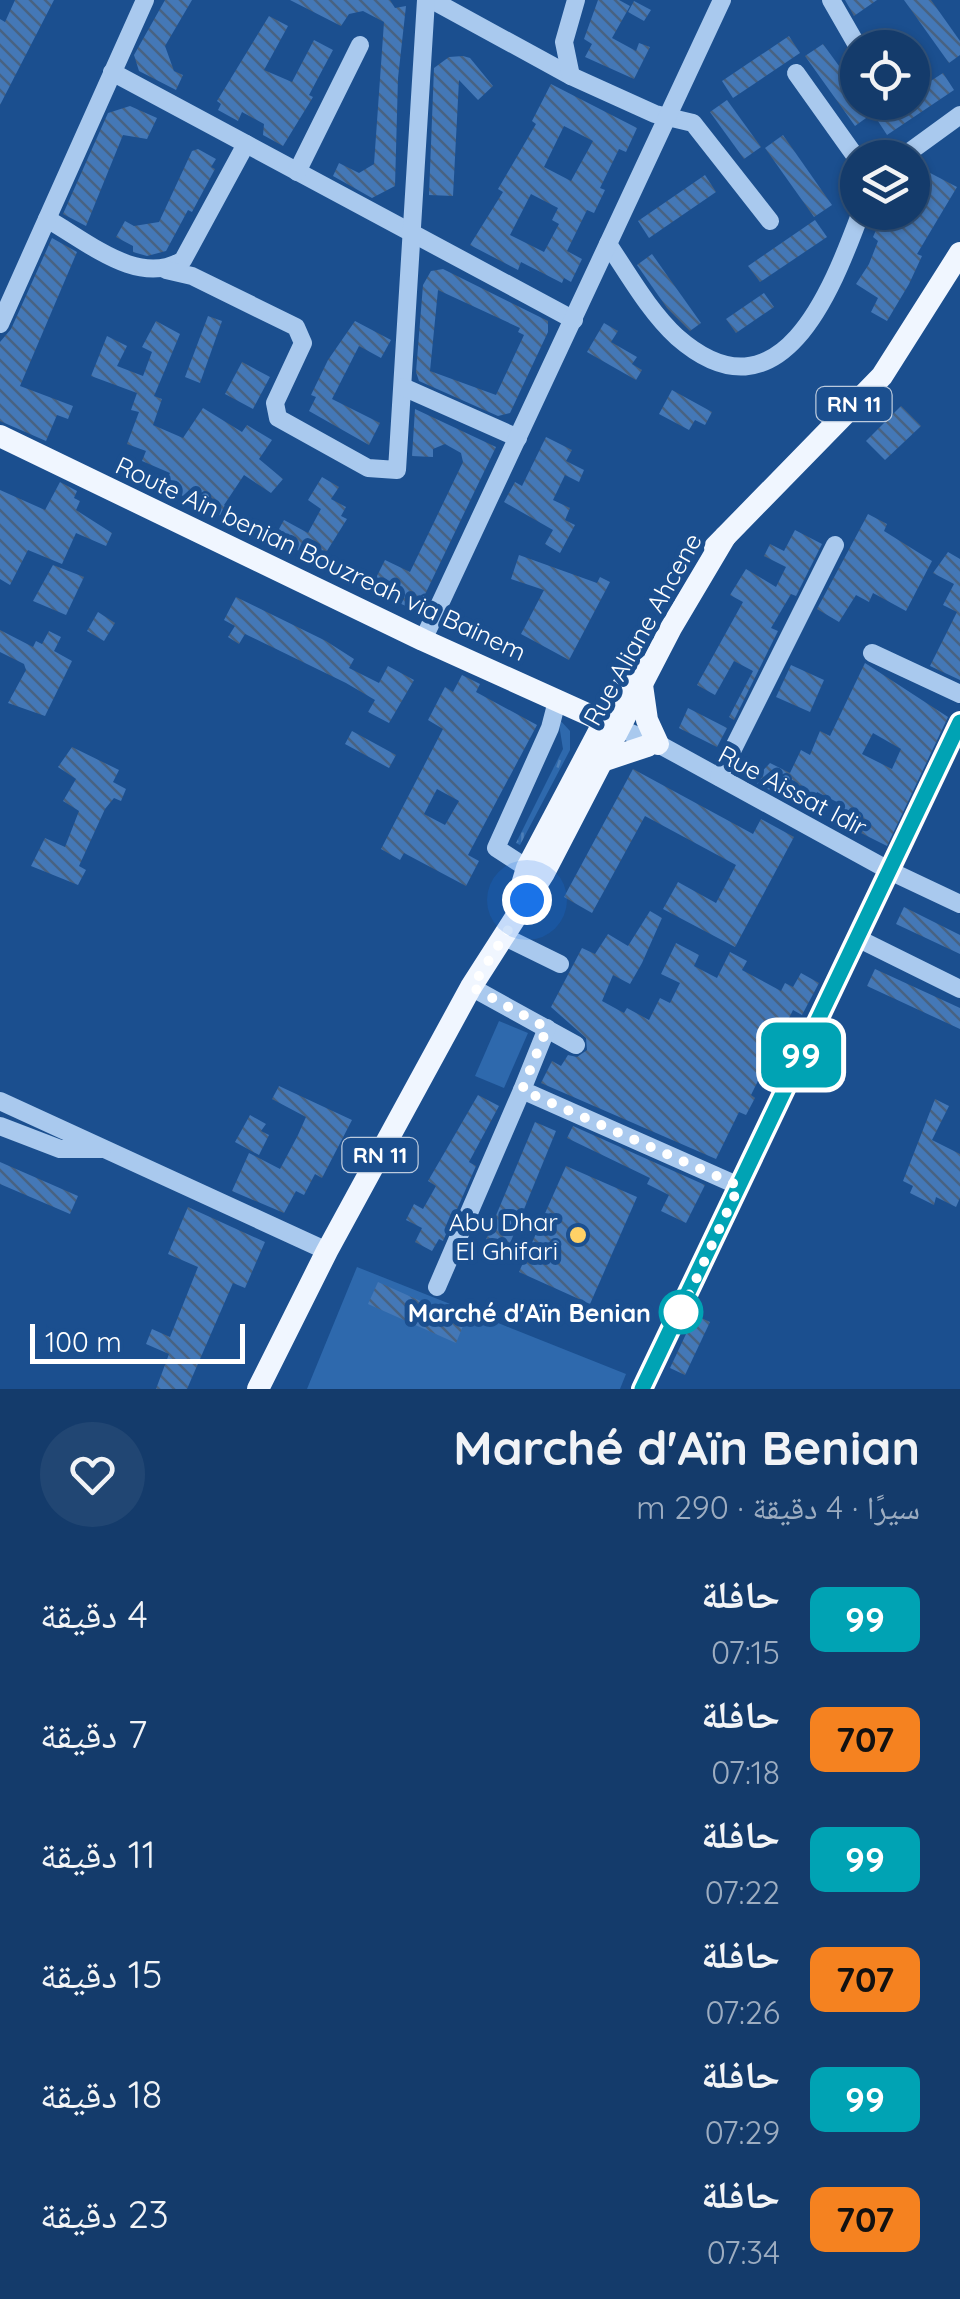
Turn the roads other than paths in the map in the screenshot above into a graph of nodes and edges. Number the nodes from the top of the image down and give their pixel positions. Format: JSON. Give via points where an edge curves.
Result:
{"nodes":[{"id":1,"x":144,"y":0,"type":"edge"},
{"id":2,"x":429,"y":0,"type":"edge"},
{"id":3,"x":576,"y":0,"type":"edge"},
{"id":4,"x":722,"y":0,"type":"edge"},
{"id":5,"x":831,"y":0,"type":"edge"},
{"id":6,"x":848,"y":30,"type":"edge"},
{"id":7,"x":360,"y":45,"type":"dead end"},
{"id":8,"x":112,"y":72,"type":"junction"},
{"id":9,"x":796,"y":73,"type":"dead end"},
{"id":10,"x":572,"y":76,"type":"junction"},
{"id":11,"x":669,"y":116,"type":"junction"},
{"id":12,"x":960,"y":116,"type":"edge"},
{"id":13,"x":844,"y":140,"type":"edge"},
{"id":14,"x":926,"y":140,"type":"edge"},
{"id":15,"x":246,"y":144,"type":"junction"},
{"id":16,"x":297,"y":172,"type":"junction"},
{"id":17,"x":47,"y":220,"type":"junction"},
{"id":18,"x":770,"y":221,"type":"dead end"},
{"id":19,"x":854,"y":230,"type":"edge"},
{"id":20,"x":414,"y":235,"type":"junction"},
{"id":21,"x":608,"y":244,"type":"junction"},
{"id":22,"x":960,"y":252,"type":"edge"},
{"id":23,"x":166,"y":270,"type":"junction"},
{"id":24,"x":574,"y":320,"type":"junction"},
{"id":25,"x":0,"y":324,"type":"edge"},
{"id":26,"x":403,"y":387,"type":"junction"},
{"id":27,"x":0,"y":436,"type":"edge"},
{"id":28,"x":518,"y":438,"type":"junction"},
{"id":29,"x":834,"y":546,"type":"dead end"},
{"id":30,"x":423,"y":640,"type":"junction"},
{"id":31,"x":872,"y":653,"type":"dead end"},
{"id":32,"x":632,"y":685,"type":"junction"},
{"id":33,"x":960,"y":694,"type":"edge"},
{"id":34,"x":563,"y":704,"type":"junction"},
{"id":35,"x":960,"y":722,"type":"edge"},
{"id":36,"x":611,"y":725,"type":"junction"},
{"id":37,"x":659,"y":748,"type":"junction"},
{"id":38,"x":593,"y":759,"type":"junction"},
{"id":39,"x":718,"y":777,"type":"junction"},
{"id":40,"x":527,"y":868,"type":"junction"},
{"id":41,"x":890,"y":871,"type":"junction"},
{"id":42,"x":960,"y":904,"type":"edge"},
{"id":43,"x":506,"y":931,"type":"junction"},
{"id":44,"x":857,"y":938,"type":"junction"},
{"id":45,"x":560,"y":964,"type":"dead end"},
{"id":46,"x":472,"y":987,"type":"junction"},
{"id":47,"x":960,"y":989,"type":"edge"},
{"id":48,"x":547,"y":1028,"type":"junction"},
{"id":49,"x":576,"y":1045,"type":"dead end"},
{"id":50,"x":522,"y":1090,"type":"junction"},
{"id":51,"x":0,"y":1101,"type":"edge"},
{"id":52,"x":0,"y":1126,"type":"edge"},
{"id":53,"x":103,"y":1149,"type":"junction"},
{"id":54,"x":739,"y":1186,"type":"junction"},
{"id":55,"x":327,"y":1251,"type":"junction"},
{"id":56,"x":437,"y":1287,"type":"dead end"},
{"id":57,"x":258,"y":1389,"type":"edge"},
{"id":58,"x":642,"y":1389,"type":"edge"}],
"edges":[{"from":1,"to":8,"type":"street"},
{"from":2,"to":10,"type":"street"},
{"from":2,"to":20,"type":"street"},
{"from":3,"to":10,"type":"street","via":[[564,42]]},
{"from":4,"to":11,"type":"street"},
{"from":5,"to":6,"type":"street"},
{"from":7,"to":16,"type":"street"},
{"from":8,"to":15,"type":"street"},
{"from":8,"to":17,"type":"street"},
{"from":9,"to":13,"type":"street"},
{"from":10,"to":11,"type":"street"},
{"from":11,"to":18,"type":"street","via":[[693,124]]},
{"from":11,"to":21,"type":"street"},
{"from":12,"to":14,"type":"street"},
{"from":15,"to":16,"type":"street"},
{"from":15,"to":23,"type":"street","via":[[183,260]]},
{"from":16,"to":20,"type":"street"},
{"from":17,"to":23,"type":"street","via":[[143,272]]},
{"from":17,"to":25,"type":"street"},
{"from":19,"to":21,"type":"street","via":[[835,284],[809,328],[768,362],[739,367],[710,360],[679,338]]},
{"from":20,"to":24,"type":"street"},
{"from":20,"to":26,"type":"street"},
{"from":21,"to":24,"type":"street"},
{"from":22,"to":32,"type":"main road","name":"Rue Aliane Ahcene","number":"RN 11","via":[[882,376],[724,537]]},
{"from":23,"to":26,"type":"street","via":[[192,276],[299,329],[302,346],[275,403],[278,418],[368,468],[397,470]]},
{"from":24,"to":28,"type":"street"},
{"from":26,"to":28,"type":"street"},
{"from":27,"to":30,"type":"main road","name":"Route Ain benian Bouzreah via Bainem"},
{"from":28,"to":30,"type":"street"},
{"from":29,"to":39,"type":"street"},
{"from":30,"to":34,"type":"main road","name":"Route Ain benian Bouzreah via Bainem"},
{"from":31,"to":33,"type":"street"},
{"from":32,"to":34,"type":"main road","via":[[592,702]]},
{"from":32,"to":36,"type":"main road","name":"Rue Aliane Ahcene","number":"RN 11"},
{"from":32,"to":37,"type":"main road"},
{"from":34,"to":36,"type":"main road","name":"Route Ain benian Bouzreah via Bainem"},
{"from":34,"to":38,"type":"main road"},
{"from":34,"to":40,"type":"street","via":[[496,848]]},
{"from":35,"to":41,"type":"street"},
{"from":36,"to":37,"type":"street","name":"Rue Aissat Idir"},
{"from":36,"to":38,"type":"main road","name":"Rue Aliane Ahcene","number":"RN 11"},
{"from":37,"to":38,"type":"main road"},
{"from":37,"to":39,"type":"street","name":"Rue Aissat Idir"},
{"from":38,"to":40,"type":"main road","name":"Rue Aliane Ahcene","number":"RN 11"},
{"from":38,"to":43,"type":"main road","name":"Rue Aliane Ahcene","number":"RN 11","via":[[544,874]]},
{"from":39,"to":41,"type":"street","name":"Rue Aissat Idir"},
{"from":40,"to":43,"type":"main road","name":"Rue Aliane Ahcene","number":"RN 11"},
{"from":41,"to":42,"type":"street","name":"Rue Aissat Idir"},
{"from":41,"to":44,"type":"street"},
{"from":43,"to":45,"type":"street"},
{"from":43,"to":46,"type":"main road","name":"Rue Aliane Ahcene","number":"RN 11"},
{"from":44,"to":47,"type":"street"},
{"from":44,"to":54,"type":"street"},
{"from":46,"to":48,"type":"street"},
{"from":46,"to":55,"type":"main road","name":"Rue Aliane Ahcene","number":"RN 11"},
{"from":48,"to":49,"type":"street"},
{"from":48,"to":50,"type":"street"},
{"from":50,"to":54,"type":"street"},
{"from":50,"to":56,"type":"street"},
{"from":51,"to":53,"type":"street"},
{"from":52,"to":53,"type":"street","via":[[60,1149]]},
{"from":53,"to":55,"type":"street"},
{"from":54,"to":58,"type":"street"},
{"from":55,"to":57,"type":"main road","name":"Rue Aliane Ahcene","number":"RN 11"}]}
